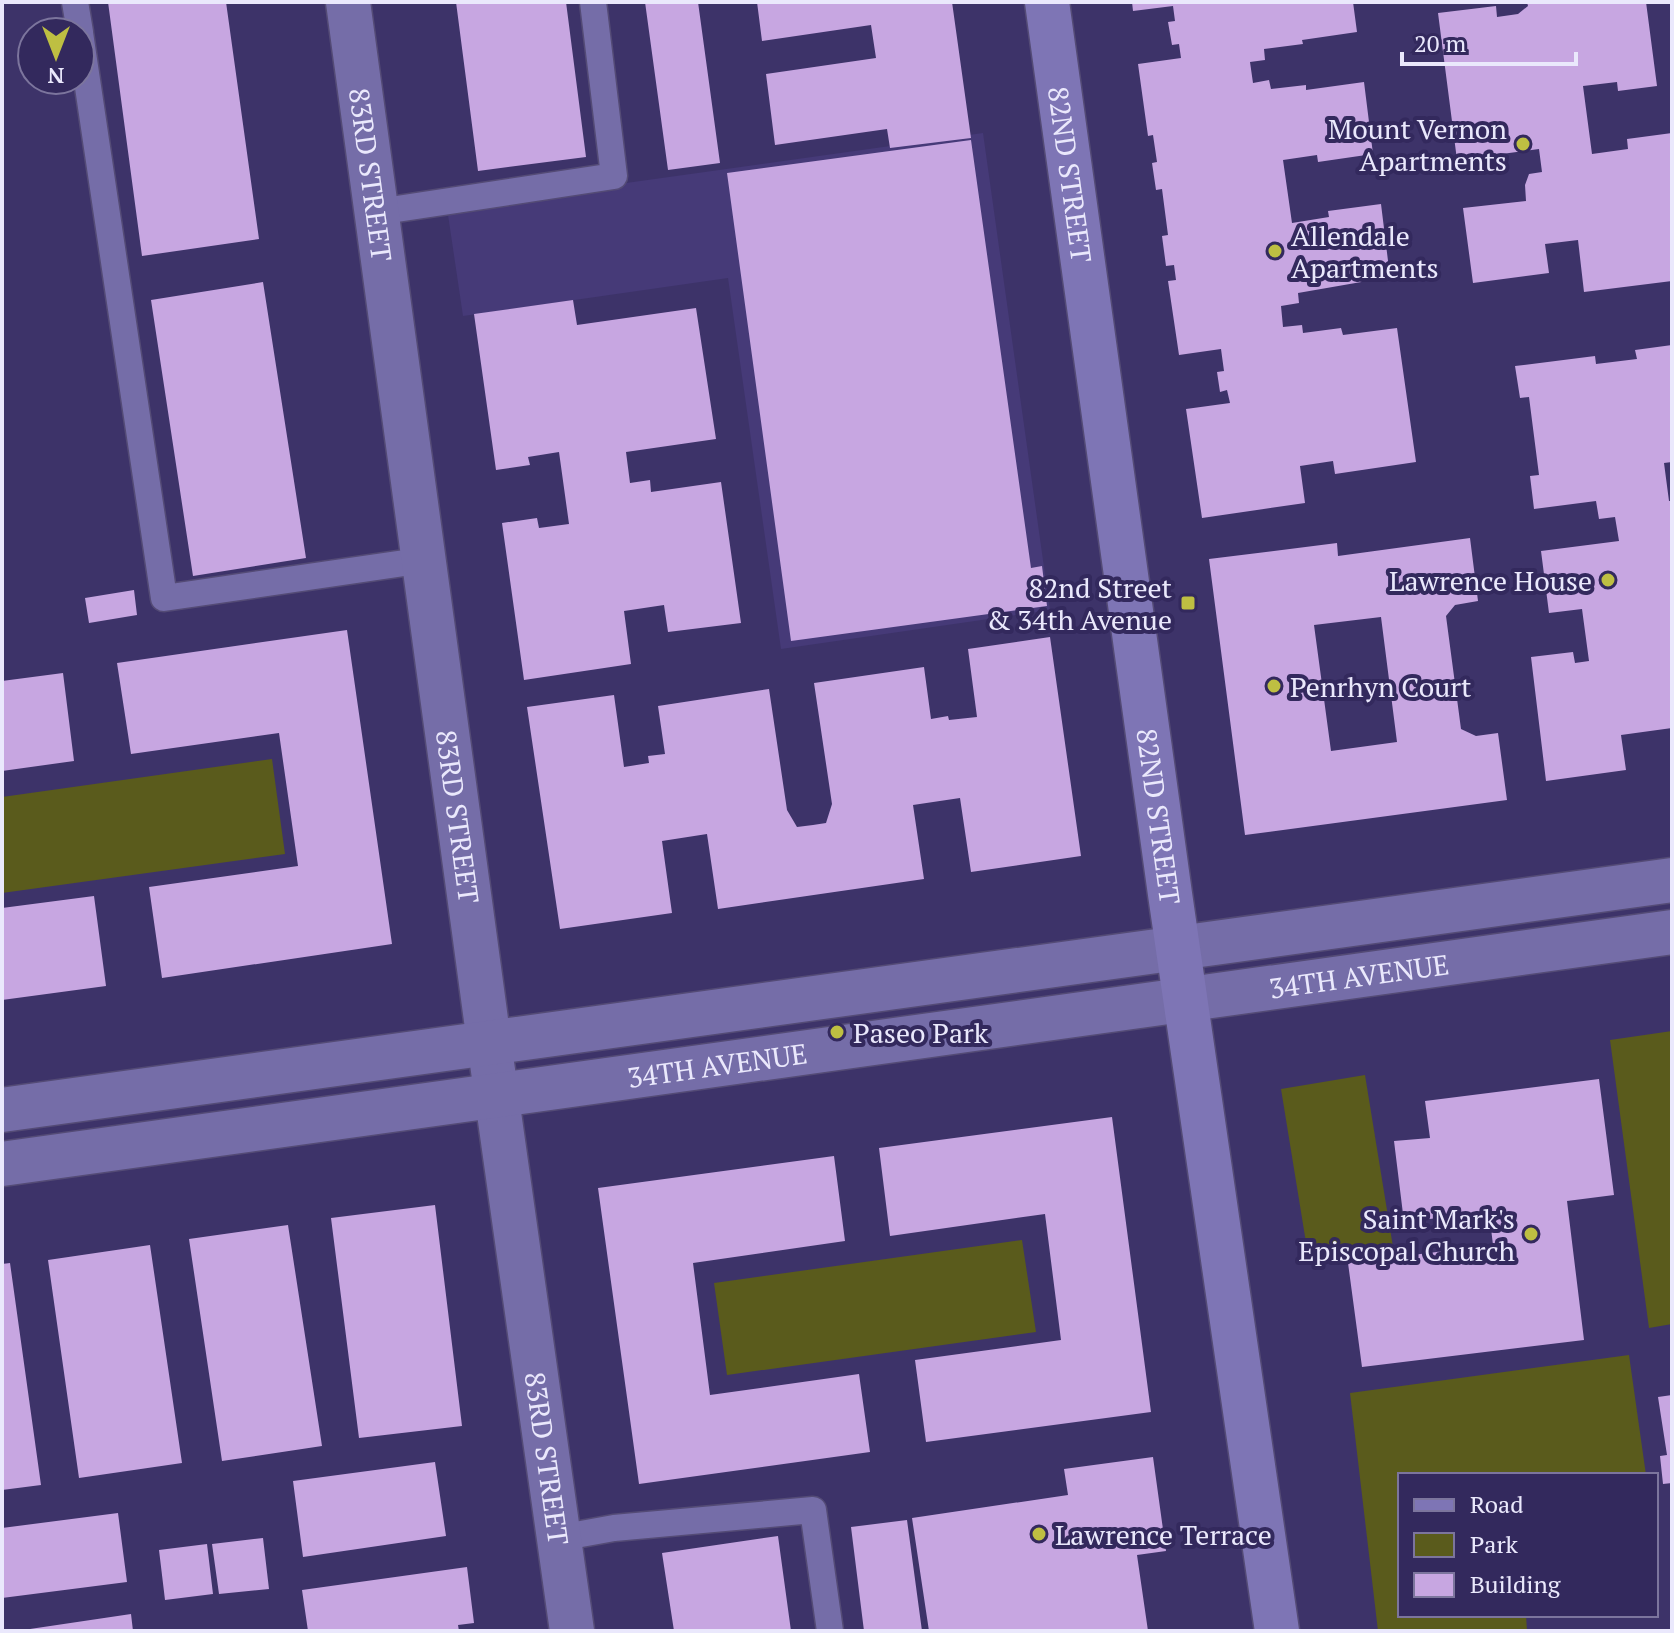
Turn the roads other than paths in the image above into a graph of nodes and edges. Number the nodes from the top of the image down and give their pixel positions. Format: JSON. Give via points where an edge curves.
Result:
{"nodes":[{"id":1,"x":348,"y":2,"type":"edge"},
{"id":2,"x":593,"y":2,"type":"edge"},
{"id":3,"x":1047,"y":2,"type":"edge"},
{"id":4,"x":89,"y":96,"type":"edge"},
{"id":5,"x":377,"y":212,"type":"junction"},
{"id":6,"x":425,"y":560,"type":"junction"},
{"id":7,"x":1672,"y":880,"type":"edge"},
{"id":8,"x":1672,"y":932,"type":"edge"},
{"id":9,"x":1178,"y":948,"type":"junction"},
{"id":10,"x":1186,"y":998,"type":"junction"},
{"id":11,"x":489,"y":1042,"type":"junction"},
{"id":12,"x":497,"y":1097,"type":"junction"},
{"id":13,"x":2,"y":1110,"type":"edge"},
{"id":14,"x":2,"y":1164,"type":"edge"},
{"id":15,"x":559,"y":1538,"type":"junction"},
{"id":16,"x":572,"y":1631,"type":"edge"},
{"id":17,"x":830,"y":1631,"type":"edge"},
{"id":18,"x":1277,"y":1631,"type":"edge"}],
"edges":[{"from":1,"to":5,"type":"street","name":"83RD STREET"},
{"from":2,"to":5,"type":"lane","via":[[614,176]]},
{"from":3,"to":9,"type":"street","name":"82ND STREET"},
{"from":4,"to":6,"type":"lane","via":[[164,598]]},
{"from":5,"to":6,"type":"street","name":"83RD STREET"},
{"from":6,"to":11,"type":"street","name":"83RD STREET"},
{"from":7,"to":9,"type":"street","name":"34TH AVENUE"},
{"from":8,"to":10,"type":"street","name":"34TH AVENUE"},
{"from":9,"to":10,"type":"street","name":"82ND STREET"},
{"from":9,"to":11,"type":"street","name":"34TH AVENUE"},
{"from":10,"to":12,"type":"street","name":"34TH AVENUE"},
{"from":10,"to":18,"type":"street","name":"82ND STREET"},
{"from":11,"to":12,"type":"street","name":"83RD STREET"},
{"from":11,"to":13,"type":"street","name":"34TH AVENUE"},
{"from":12,"to":14,"type":"street","name":"34TH AVENUE"},
{"from":12,"to":15,"type":"street","name":"83RD STREET"},
{"from":15,"to":16,"type":"street","name":"83RD STREET"},
{"from":15,"to":17,"type":"lane","via":[[813,1510]]}]}
